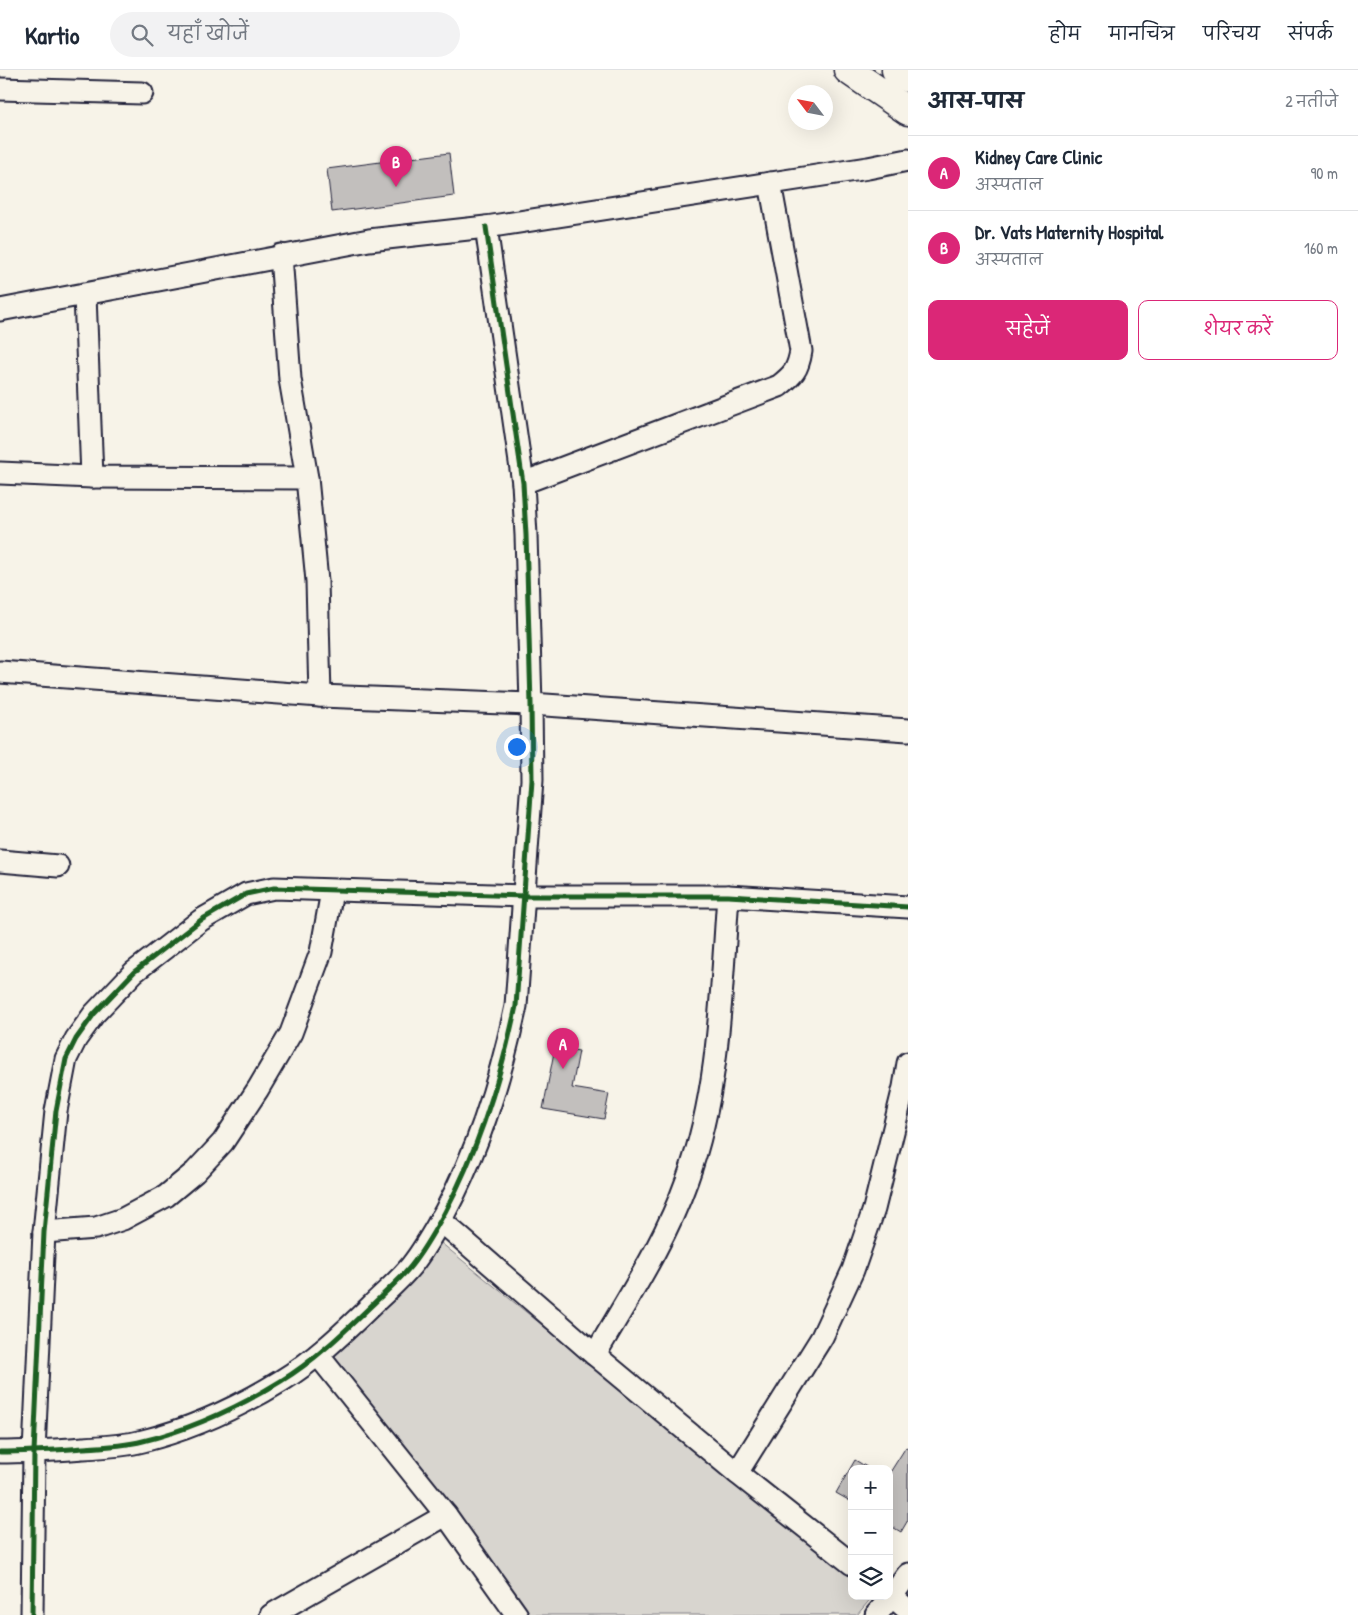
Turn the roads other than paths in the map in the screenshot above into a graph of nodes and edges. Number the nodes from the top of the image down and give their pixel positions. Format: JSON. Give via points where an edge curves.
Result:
{"nodes":[{"id":1,"x":848,"y":70,"type":"edge"},
{"id":2,"x":896,"y":70,"type":"edge"},
{"id":3,"x":908,"y":78,"type":"edge"},
{"id":4,"x":0,"y":89,"type":"edge"},
{"id":5,"x":142,"y":93,"type":"dead end"},
{"id":6,"x":908,"y":111,"type":"edge"},
{"id":7,"x":908,"y":160,"type":"edge"},
{"id":8,"x":770,"y":182,"type":"junction"},
{"id":9,"x":486,"y":227,"type":"junction"},
{"id":10,"x":281,"y":256,"type":"junction"},
{"id":11,"x":84,"y":295,"type":"junction"},
{"id":12,"x":0,"y":310,"type":"edge"},
{"id":13,"x":0,"y":473,"type":"edge"},
{"id":14,"x":92,"y":477,"type":"junction"},
{"id":15,"x":307,"y":478,"type":"junction"},
{"id":16,"x":523,"y":483,"type":"junction"},
{"id":17,"x":0,"y":672,"type":"edge"},
{"id":18,"x":320,"y":696,"type":"junction"},
{"id":19,"x":531,"y":704,"type":"junction"},
{"id":20,"x":908,"y":730,"type":"edge"},
{"id":21,"x":0,"y":861,"type":"edge"},
{"id":22,"x":58,"y":866,"type":"dead end"},
{"id":23,"x":332,"y":891,"type":"junction"},
{"id":24,"x":524,"y":896,"type":"junction"},
{"id":25,"x":728,"y":896,"type":"junction"},
{"id":26,"x":908,"y":907,"type":"edge"},
{"id":27,"x":908,"y":1063,"type":"edge"},
{"id":28,"x":440,"y":1220,"type":"junction"},
{"id":29,"x":44,"y":1232,"type":"junction"},
{"id":30,"x":318,"y":1355,"type":"junction"},
{"id":31,"x":595,"y":1355,"type":"junction"},
{"id":32,"x":0,"y":1452,"type":"edge"},
{"id":33,"x":34,"y":1452,"type":"junction"},
{"id":34,"x":737,"y":1473,"type":"junction"},
{"id":35,"x":446,"y":1515,"type":"junction"},
{"id":36,"x":848,"y":1561,"type":"edge"},
{"id":37,"x":908,"y":1574,"type":"edge"},
{"id":38,"x":897,"y":1600,"type":"edge"},
{"id":39,"x":32,"y":1615,"type":"edge"},
{"id":40,"x":271,"y":1615,"type":"edge"},
{"id":41,"x":517,"y":1615,"type":"edge"},
{"id":42,"x":876,"y":1615,"type":"edge"}],
"edges":[{"from":1,"to":6,"type":"main road"},
{"from":2,"to":3,"type":"main road"},
{"from":4,"to":5,"type":"street"},
{"from":7,"to":8,"type":"street"},
{"from":8,"to":9,"type":"street"},
{"from":8,"to":16,"type":"street","via":[[801,352],[799,366],[790,377],[779,386]]},
{"from":9,"to":10,"type":"street","via":[[369,240]]},
{"from":9,"to":16,"type":"street"},
{"from":10,"to":11,"type":"street"},
{"from":10,"to":15,"type":"street","via":[[290,379]]},
{"from":11,"to":12,"type":"street"},
{"from":11,"to":14,"type":"street"},
{"from":13,"to":14,"type":"street"},
{"from":14,"to":15,"type":"street"},
{"from":15,"to":18,"type":"street","via":[[317,581]]},
{"from":16,"to":19,"type":"street"},
{"from":17,"to":18,"type":"street"},
{"from":18,"to":19,"type":"street"},
{"from":19,"to":20,"type":"street"},
{"from":19,"to":24,"type":"street","via":[[532,780]]},
{"from":21,"to":22,"type":"street"},
{"from":23,"to":24,"type":"street"},
{"from":23,"to":29,"type":"street","via":[[321,952],[291,1033],[223,1142],[195,1172],[166,1196],[123,1219],[96,1228]]},
{"from":23,"to":29,"type":"street","via":[[274,888],[246,894],[201,920],[134,972],[94,1014],[66,1059],[56,1111]]},
{"from":24,"to":25,"type":"street"},
{"from":24,"to":28,"type":"street","via":[[516,1006],[510,1038],[471,1154]]},
{"from":25,"to":26,"type":"street"},
{"from":25,"to":31,"type":"street","via":[[719,1024],[703,1130],[687,1181],[655,1252]]},
{"from":27,"to":34,"type":"street","via":[[874,1209],[853,1270],[822,1337]]},
{"from":28,"to":30,"type":"street","via":[[411,1266]]},
{"from":28,"to":31,"type":"street"},
{"from":29,"to":33,"type":"street"},
{"from":30,"to":33,"type":"street","via":[[282,1381],[250,1398],[166,1435],[141,1442]]},
{"from":30,"to":35,"type":"street"},
{"from":31,"to":34,"type":"street"},
{"from":32,"to":33,"type":"street"},
{"from":33,"to":39,"type":"street"},
{"from":34,"to":36,"type":"street"},
{"from":35,"to":40,"type":"street"},
{"from":35,"to":41,"type":"street"},
{"from":37,"to":38,"type":"street"},
{"from":38,"to":42,"type":"street"}]}
